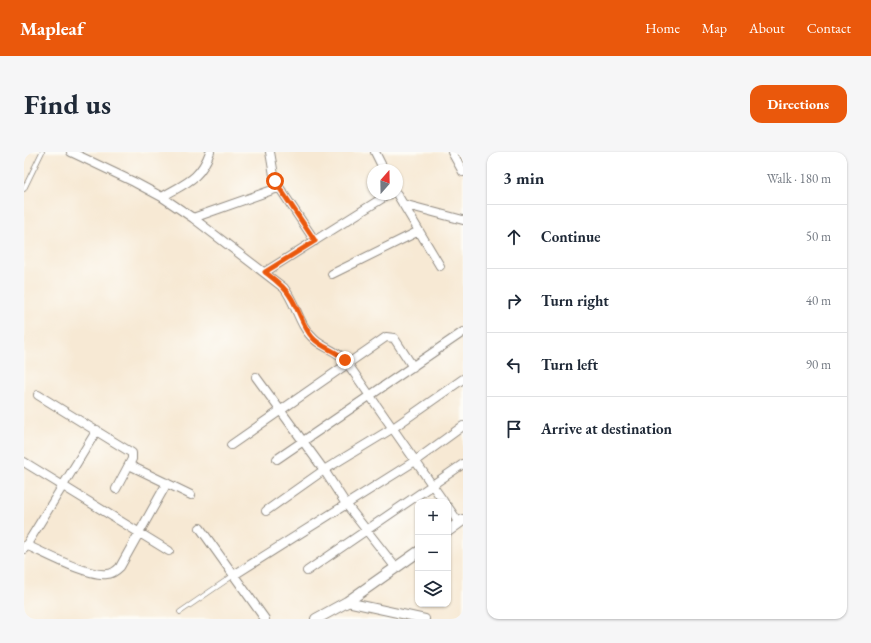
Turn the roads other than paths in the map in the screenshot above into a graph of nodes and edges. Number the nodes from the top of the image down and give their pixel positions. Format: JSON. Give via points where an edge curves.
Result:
{"nodes":[{"id":1,"x":42,"y":152,"type":"edge"},
{"id":2,"x":71,"y":152,"type":"edge"},
{"id":3,"x":210,"y":152,"type":"edge"},
{"id":4,"x":270,"y":152,"type":"edge"},
{"id":5,"x":375,"y":152,"type":"edge"},
{"id":6,"x":452,"y":152,"type":"edge"},
{"id":7,"x":381,"y":164,"type":"edge"},
{"id":8,"x":463,"y":172,"type":"edge"},
{"id":9,"x":278,"y":188,"type":"junction"},
{"id":10,"x":24,"y":189,"type":"edge"},
{"id":11,"x":162,"y":197,"type":"junction"},
{"id":12,"x":380,"y":200,"type":"edge"},
{"id":13,"x":400,"y":200,"type":"edge"},
{"id":14,"x":402,"y":204,"type":"junction"},
{"id":15,"x":193,"y":218,"type":"junction"},
{"id":16,"x":463,"y":220,"type":"edge"},
{"id":17,"x":419,"y":231,"type":"junction"},
{"id":18,"x":315,"y":241,"type":"junction"},
{"id":19,"x":440,"y":266,"type":"dead end"},
{"id":20,"x":265,"y":272,"type":"junction"},
{"id":21,"x":332,"y":274,"type":"dead end"},
{"id":22,"x":463,"y":332,"type":"edge"},
{"id":23,"x":348,"y":364,"type":"junction"},
{"id":24,"x":413,"y":367,"type":"junction"},
{"id":25,"x":256,"y":377,"type":"dead end"},
{"id":26,"x":463,"y":379,"type":"edge"},
{"id":27,"x":38,"y":395,"type":"dead end"},
{"id":28,"x":370,"y":396,"type":"junction"},
{"id":29,"x":281,"y":412,"type":"junction"},
{"id":30,"x":463,"y":426,"type":"edge"},
{"id":31,"x":393,"y":428,"type":"junction"},
{"id":32,"x":97,"y":430,"type":"junction"},
{"id":33,"x":303,"y":441,"type":"junction"},
{"id":34,"x":231,"y":446,"type":"dead end"},
{"id":35,"x":276,"y":459,"type":"dead end"},
{"id":36,"x":415,"y":460,"type":"junction"},
{"id":37,"x":463,"y":464,"type":"edge"},
{"id":38,"x":129,"y":465,"type":"junction"},
{"id":39,"x":25,"y":466,"type":"edge"},
{"id":40,"x":324,"y":470,"type":"junction"},
{"id":41,"x":167,"y":483,"type":"junction"},
{"id":42,"x":432,"y":485,"type":"junction"},
{"id":43,"x":63,"y":486,"type":"junction"},
{"id":44,"x":116,"y":489,"type":"dead end"},
{"id":45,"x":191,"y":495,"type":"dead end"},
{"id":46,"x":442,"y":499,"type":"edge"},
{"id":47,"x":346,"y":504,"type":"junction"},
{"id":48,"x":266,"y":511,"type":"dead end"},
{"id":49,"x":451,"y":511,"type":"edge"},
{"id":50,"x":461,"y":522,"type":"edge"},
{"id":51,"x":200,"y":528,"type":"dead end"},
{"id":52,"x":367,"y":529,"type":"junction"},
{"id":53,"x":451,"y":529,"type":"edge"},
{"id":54,"x":139,"y":533,"type":"junction"},
{"id":55,"x":25,"y":547,"type":"edge"},
{"id":56,"x":169,"y":551,"type":"dead end"},
{"id":57,"x":415,"y":554,"type":"edge"},
{"id":58,"x":396,"y":568,"type":"junction"},
{"id":59,"x":307,"y":571,"type":"dead end"},
{"id":60,"x":234,"y":575,"type":"junction"},
{"id":61,"x":347,"y":602,"type":"junction"},
{"id":62,"x":180,"y":612,"type":"dead end"},
{"id":63,"x":265,"y":619,"type":"edge"},
{"id":64,"x":316,"y":619,"type":"edge"},
{"id":65,"x":425,"y":619,"type":"edge"}],
"edges":[{"from":1,"to":10,"type":"lane"},
{"from":2,"to":11,"type":"street"},
{"from":3,"to":11,"type":"street","via":[[204,168],[197,176]]},
{"from":4,"to":9,"type":"street","via":[[272,173]]},
{"from":5,"to":7,"type":"street"},
{"from":6,"to":8,"type":"street"},
{"from":9,"to":15,"type":"street"},
{"from":9,"to":18,"type":"street"},
{"from":11,"to":15,"type":"street"},
{"from":12,"to":18,"type":"street"},
{"from":13,"to":14,"type":"street"},
{"from":14,"to":16,"type":"street"},
{"from":14,"to":17,"type":"street"},
{"from":15,"to":20,"type":"street"},
{"from":17,"to":19,"type":"street"},
{"from":17,"to":21,"type":"street"},
{"from":18,"to":20,"type":"street"},
{"from":20,"to":23,"type":"street","via":[[284,288],[314,339],[338,352]]},
{"from":22,"to":24,"type":"street"},
{"from":23,"to":24,"type":"street","via":[[391,336]]},
{"from":23,"to":28,"type":"street"},
{"from":23,"to":29,"type":"street"},
{"from":24,"to":28,"type":"street"},
{"from":25,"to":29,"type":"street"},
{"from":26,"to":31,"type":"street"},
{"from":27,"to":32,"type":"street"},
{"from":28,"to":31,"type":"street"},
{"from":28,"to":33,"type":"street"},
{"from":29,"to":33,"type":"street"},
{"from":29,"to":34,"type":"street"},
{"from":30,"to":36,"type":"street"},
{"from":31,"to":36,"type":"street"},
{"from":31,"to":40,"type":"street"},
{"from":32,"to":38,"type":"street","via":[[132,453]]},
{"from":32,"to":43,"type":"street"},
{"from":33,"to":35,"type":"street"},
{"from":33,"to":40,"type":"street"},
{"from":36,"to":42,"type":"street"},
{"from":36,"to":47,"type":"street"},
{"from":37,"to":42,"type":"street"},
{"from":38,"to":41,"type":"street"},
{"from":38,"to":44,"type":"street"},
{"from":39,"to":43,"type":"street"},
{"from":40,"to":47,"type":"street"},
{"from":40,"to":48,"type":"street"},
{"from":41,"to":45,"type":"street"},
{"from":41,"to":54,"type":"street"},
{"from":42,"to":46,"type":"street"},
{"from":42,"to":52,"type":"street"},
{"from":43,"to":54,"type":"street"},
{"from":43,"to":55,"type":"street"},
{"from":47,"to":52,"type":"street"},
{"from":47,"to":60,"type":"street"},
{"from":49,"to":50,"type":"street"},
{"from":50,"to":53,"type":"street"},
{"from":51,"to":60,"type":"street"},
{"from":52,"to":58,"type":"street"},
{"from":52,"to":59,"type":"street"},
{"from":54,"to":55,"type":"street","via":[[120,567],[108,574],[86,571]]},
{"from":54,"to":56,"type":"street"},
{"from":57,"to":58,"type":"street"},
{"from":58,"to":61,"type":"street"},
{"from":60,"to":62,"type":"lane"},
{"from":60,"to":63,"type":"street"},
{"from":61,"to":64,"type":"street"},
{"from":61,"to":65,"type":"street"}]}
